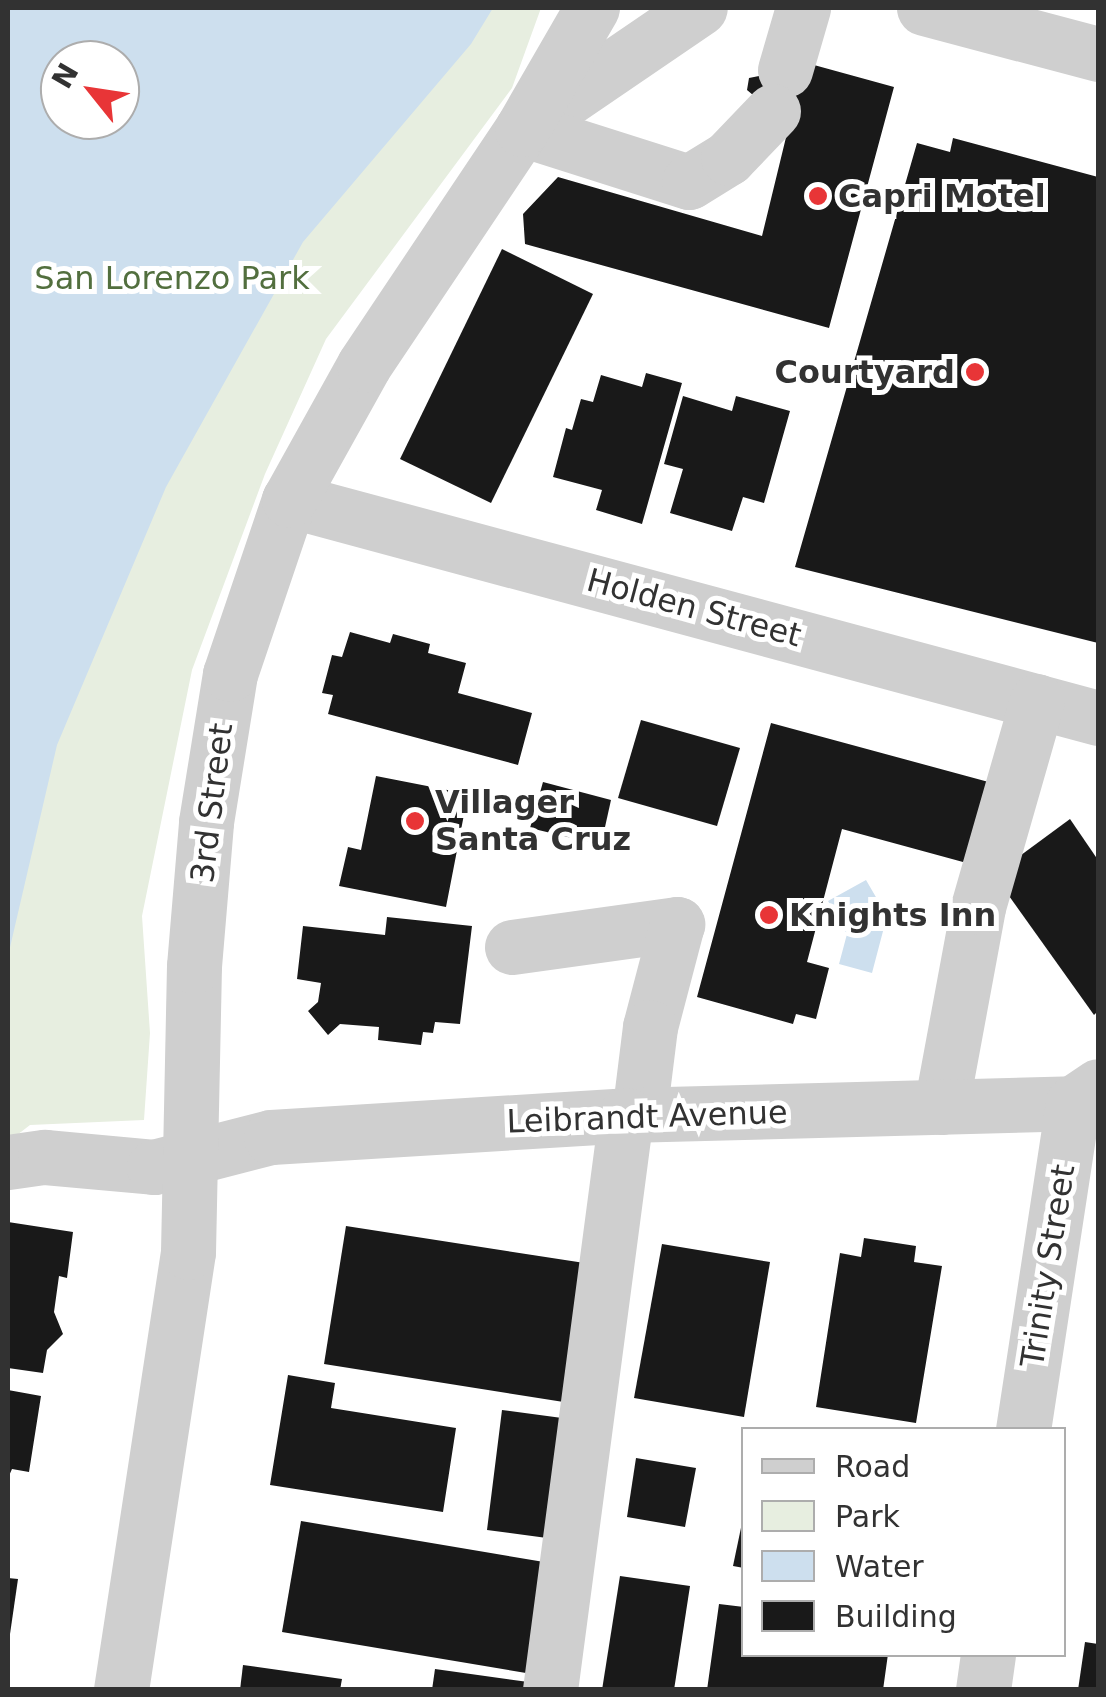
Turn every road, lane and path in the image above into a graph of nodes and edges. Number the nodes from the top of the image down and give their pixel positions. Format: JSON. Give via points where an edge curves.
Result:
{"nodes":[{"id":1,"x":592,"y":8,"type":"edge"},
{"id":2,"x":700,"y":8,"type":"edge"},
{"id":3,"x":802,"y":8,"type":"edge"},
{"id":4,"x":924,"y":8,"type":"edge"},
{"id":5,"x":1098,"y":54,"type":"edge"},
{"id":6,"x":522,"y":129,"type":"junction"},
{"id":7,"x":289,"y":500,"type":"junction"},
{"id":8,"x":1037,"y":701,"type":"junction"},
{"id":9,"x":1098,"y":718,"type":"edge"},
{"id":10,"x":512,"y":948,"type":"dead end"},
{"id":11,"x":1086,"y":1095,"type":"edge"},
{"id":12,"x":942,"y":1106,"type":"junction"},
{"id":13,"x":633,"y":1115,"type":"junction"},
{"id":14,"x":193,"y":1156,"type":"junction"},
{"id":15,"x":8,"y":1162,"type":"edge"},
{"id":16,"x":1024,"y":1427,"type":"edge"},
{"id":17,"x":988,"y":1657,"type":"edge"},
{"id":18,"x":121,"y":1690,"type":"edge"},
{"id":19,"x":550,"y":1690,"type":"edge"},
{"id":20,"x":982,"y":1690,"type":"edge"}],
"edges":[{"from":1,"to":6,"type":"street","name":"3rd Street"},
{"from":2,"to":6,"type":"street"},
{"from":3,"to":6,"type":"street","via":[[779,91],[728,158],[689,182]]},
{"from":4,"to":5,"type":"street"},
{"from":6,"to":7,"type":"street","name":"3rd Street","via":[[364,365]]},
{"from":7,"to":8,"type":"street","name":"Holden Street"},
{"from":7,"to":14,"type":"street","name":"3rd Street","via":[[230,674],[206,822],[194,966]]},
{"from":8,"to":9,"type":"street","name":"Holden Street"},
{"from":8,"to":12,"type":"street","via":[[978,906]]},
{"from":10,"to":13,"type":"street","via":[[677,924]]},
{"from":11,"to":12,"type":"street","name":"Leibrandt Avenue"},
{"from":11,"to":16,"type":"street","name":"Trinity Street"},
{"from":12,"to":13,"type":"street","name":"Leibrandt Avenue"},
{"from":13,"to":14,"type":"street","name":"Leibrandt Avenue","via":[[271,1138]]},
{"from":13,"to":19,"type":"street"},
{"from":14,"to":15,"type":"street","name":"Leibrandt Avenue","via":[[154,1167],[46,1157]]},
{"from":14,"to":18,"type":"street","name":"3rd Street","via":[[188,1252]]},
{"from":17,"to":20,"type":"street"}]}
